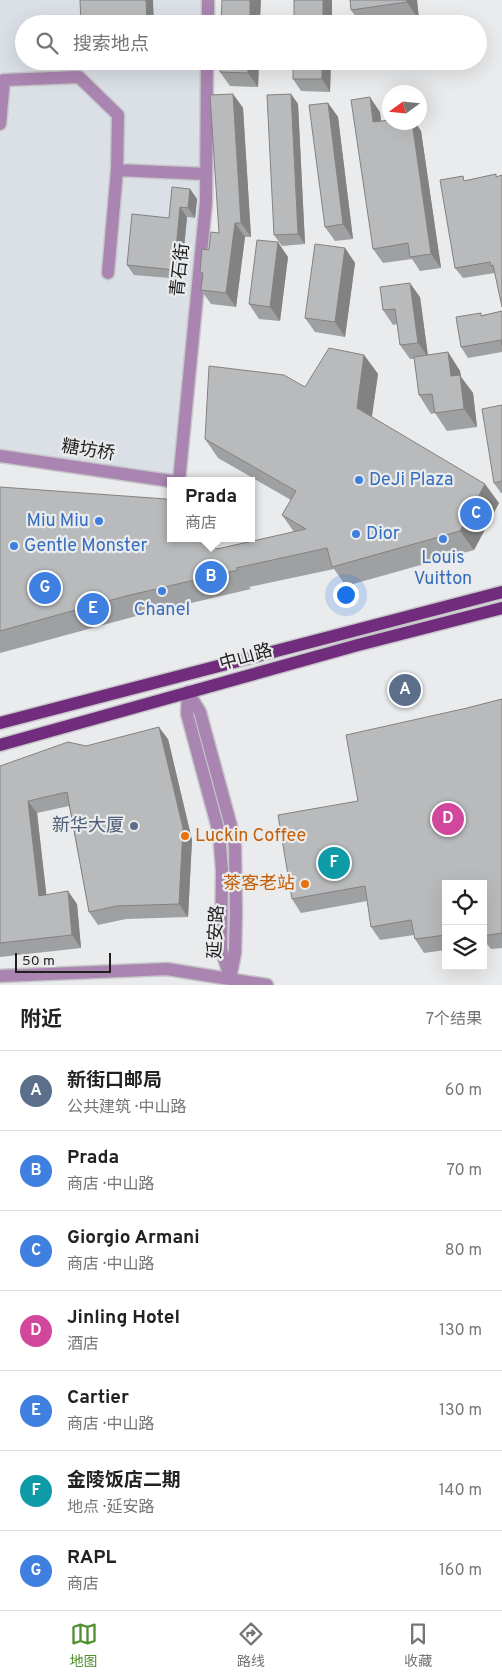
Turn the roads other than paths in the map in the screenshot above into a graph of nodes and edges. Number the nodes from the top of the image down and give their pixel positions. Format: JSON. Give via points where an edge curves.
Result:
{"nodes":[{"id":1,"x":208,"y":0,"type":"edge"},
{"id":2,"x":208,"y":15,"type":"edge"},
{"id":3,"x":207,"y":70,"type":"edge"},
{"id":4,"x":0,"y":124,"type":"edge"},
{"id":5,"x":117,"y":170,"type":"junction"},
{"id":6,"x":206,"y":174,"type":"dead end"},
{"id":7,"x":108,"y":273,"type":"dead end"},
{"id":8,"x":0,"y":456,"type":"edge"},
{"id":9,"x":178,"y":477,"type":"edge"},
{"id":10,"x":167,"y":480,"type":"edge"},
{"id":11,"x":502,"y":592,"type":"edge"},
{"id":12,"x":502,"y":608,"type":"edge"},
{"id":13,"x":188,"y":692,"type":"junction"},
{"id":14,"x":0,"y":723,"type":"edge"},
{"id":15,"x":0,"y":745,"type":"edge"},
{"id":16,"x":0,"y":976,"type":"edge"},
{"id":17,"x":230,"y":979,"type":"junction"},
{"id":18,"x":2,"y":985,"type":"edge"},
{"id":19,"x":266,"y":985,"type":"edge"}],
"edges":[{"from":1,"to":2,"type":"street"},
{"from":3,"to":9,"type":"street","name":"青石街","via":[[206,202]]},
{"from":4,"to":5,"type":"street","via":[[4,80],[79,77],[118,115]]},
{"from":5,"to":6,"type":"street"},
{"from":5,"to":7,"type":"street"},
{"from":8,"to":10,"type":"street","name":"糖坊桥"},
{"from":11,"to":14,"type":"main road","name":"中山路"},
{"from":12,"to":13,"type":"main road","name":"中山路"},
{"from":13,"to":15,"type":"main road","name":"中山路"},
{"from":13,"to":17,"type":"street","name":"延安路","via":[[188,714],[220,845],[221,949]]},
{"from":16,"to":17,"type":"street","via":[[168,969]]},
{"from":16,"to":18,"type":"street"},
{"from":17,"to":19,"type":"street"}]}
